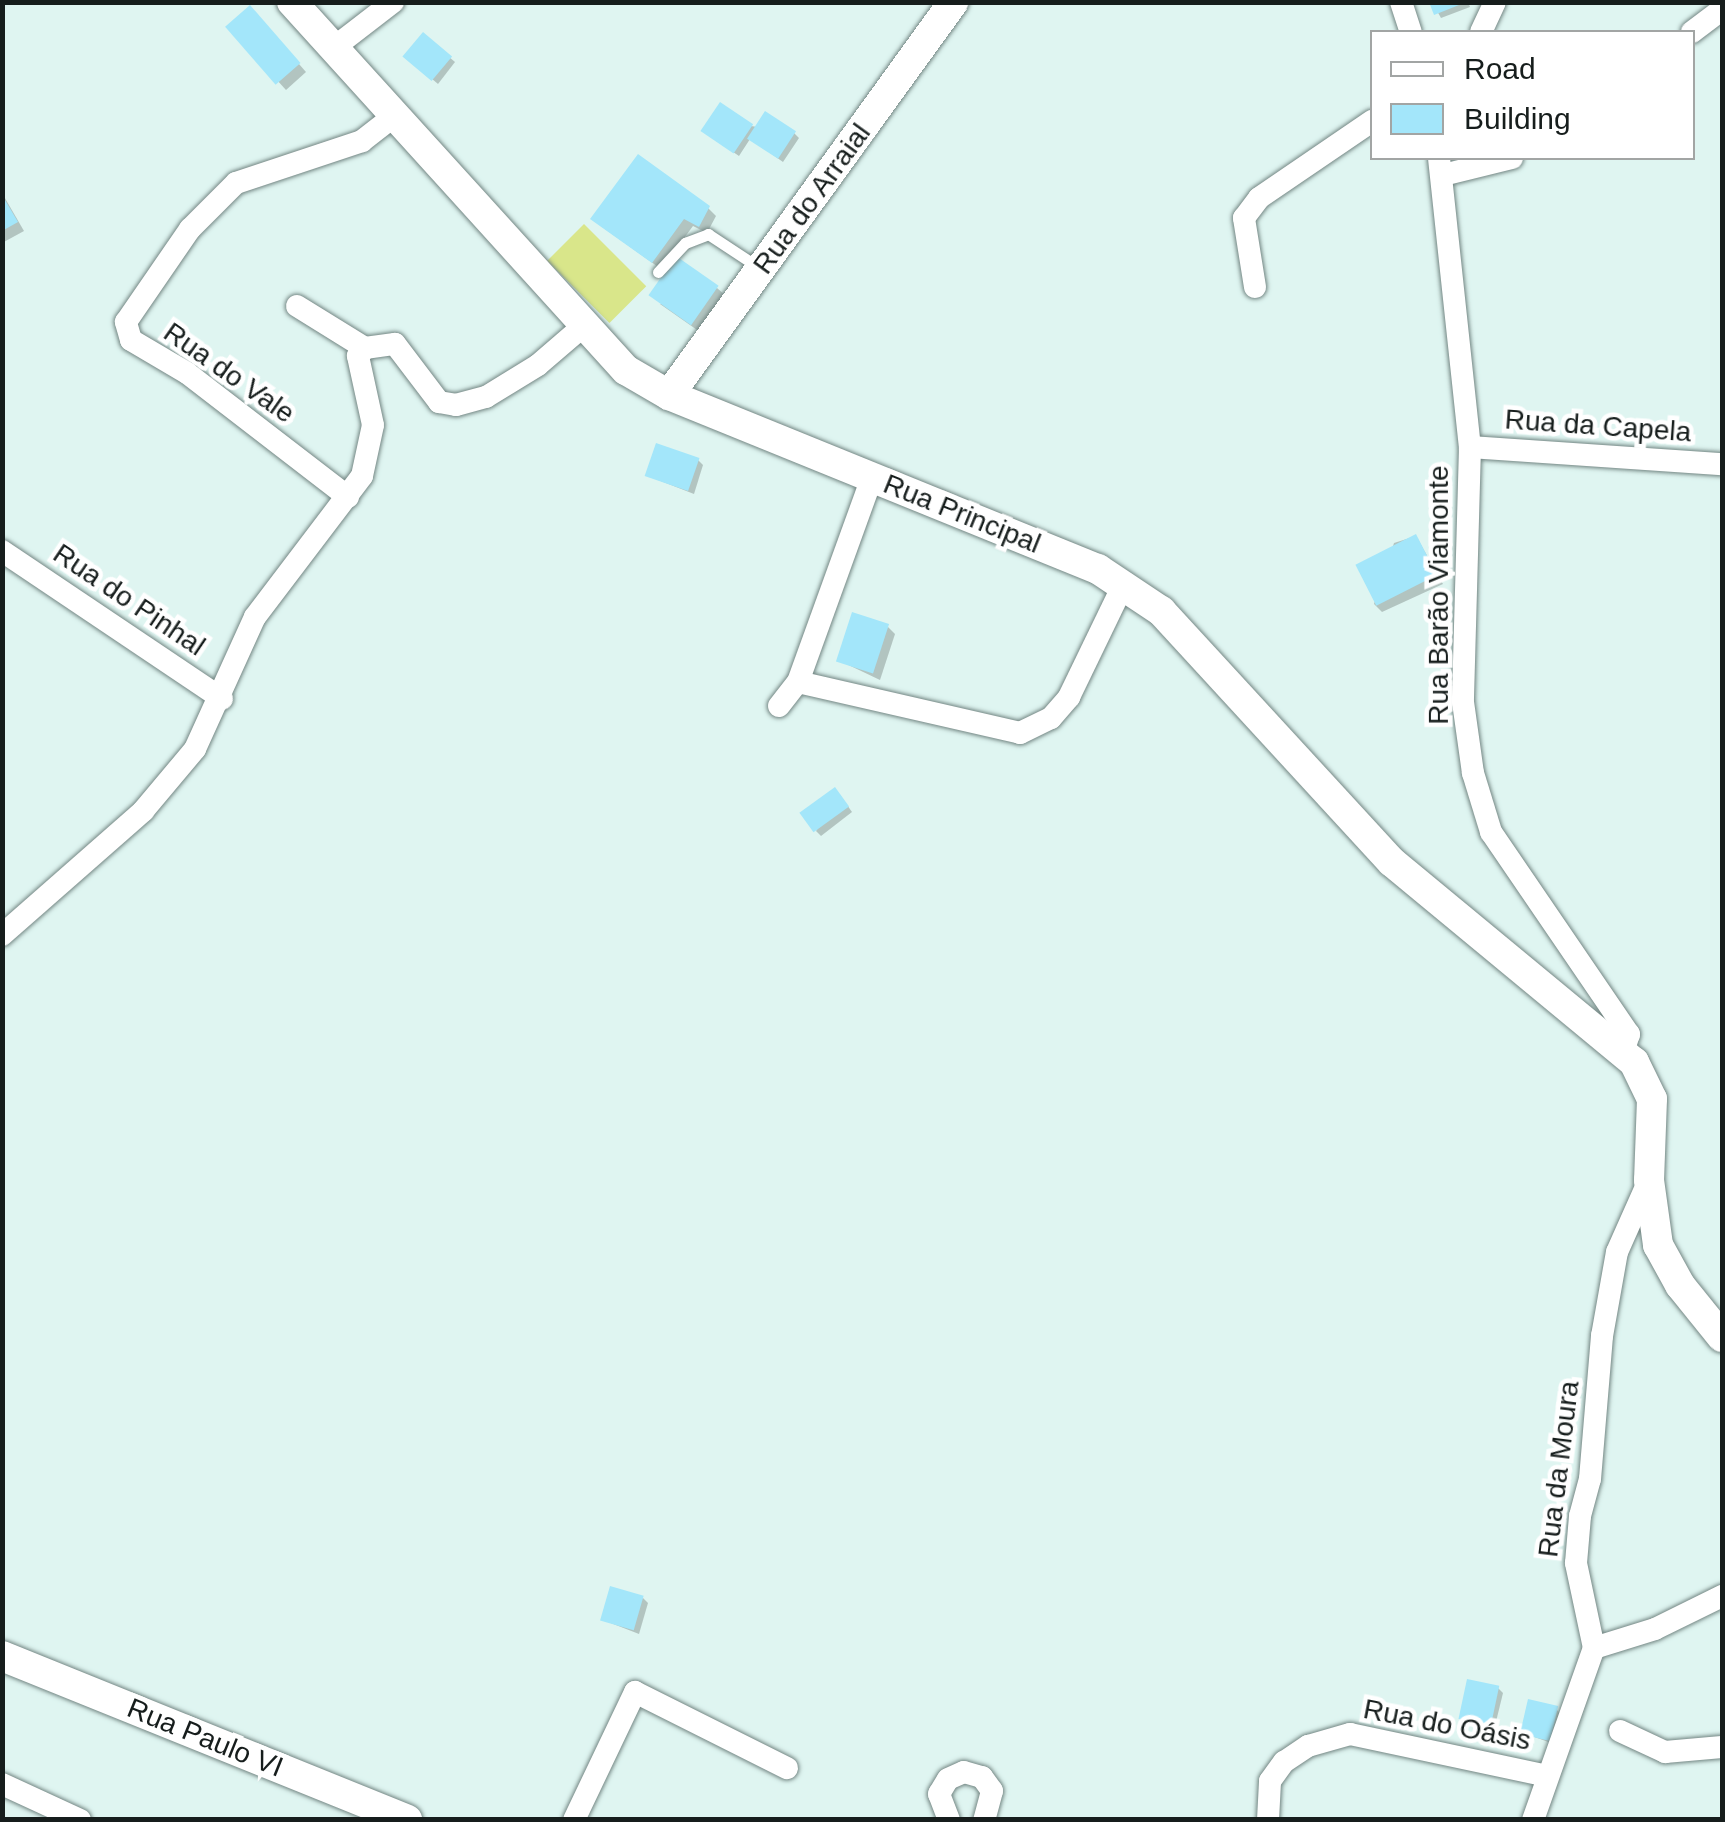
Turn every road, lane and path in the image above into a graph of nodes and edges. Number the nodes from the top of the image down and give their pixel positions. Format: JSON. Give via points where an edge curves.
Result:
{"nodes":[{"id":1,"x":292,"y":2,"type":"edge"},
{"id":2,"x":393,"y":2,"type":"edge"},
{"id":3,"x":954,"y":2,"type":"edge"},
{"id":4,"x":1401,"y":2,"type":"edge"},
{"id":5,"x":1496,"y":2,"type":"edge"},
{"id":6,"x":1722,"y":9,"type":"edge"},
{"id":7,"x":1410,"y":30,"type":"edge"},
{"id":8,"x":1482,"y":30,"type":"edge"},
{"id":9,"x":1695,"y":30,"type":"edge"},
{"id":10,"x":332,"y":49,"type":"junction"},
{"id":11,"x":393,"y":117,"type":"junction"},
{"id":12,"x":1370,"y":122,"type":"edge"},
{"id":13,"x":1494,"y":160,"type":"edge"},
{"id":14,"x":1441,"y":166,"type":"edge"},
{"id":15,"x":761,"y":269,"type":"junction"},
{"id":16,"x":658,"y":272,"type":"dead end"},
{"id":17,"x":1254,"y":287,"type":"dead end"},
{"id":18,"x":298,"y":306,"type":"dead end"},
{"id":19,"x":581,"y":328,"type":"junction"},
{"id":20,"x":365,"y":348,"type":"junction"},
{"id":21,"x":670,"y":395,"type":"junction"},
{"id":22,"x":1470,"y":447,"type":"junction"},
{"id":23,"x":1722,"y":464,"type":"edge"},
{"id":24,"x":872,"y":478,"type":"junction"},
{"id":25,"x":348,"y":498,"type":"junction"},
{"id":26,"x":2,"y":550,"type":"edge"},
{"id":27,"x":1124,"y":583,"type":"junction"},
{"id":28,"x":798,"y":682,"type":"junction"},
{"id":29,"x":222,"y":698,"type":"junction"},
{"id":30,"x":779,"y":706,"type":"dead end"},
{"id":31,"x":2,"y":935,"type":"edge"},
{"id":32,"x":1624,"y":1049,"type":"junction"},
{"id":33,"x":1648,"y":1180,"type":"junction"},
{"id":34,"x":1722,"y":1337,"type":"edge"},
{"id":35,"x":1722,"y":1596,"type":"edge"},
{"id":36,"x":1594,"y":1648,"type":"junction"},
{"id":37,"x":2,"y":1656,"type":"edge"},
{"id":38,"x":1620,"y":1731,"type":"dead end"},
{"id":39,"x":1722,"y":1747,"type":"edge"},
{"id":40,"x":787,"y":1768,"type":"dead end"},
{"id":41,"x":1548,"y":1776,"type":"junction"},
{"id":42,"x":2,"y":1784,"type":"edge"},
{"id":43,"x":370,"y":1812,"type":"edge"},
{"id":44,"x":80,"y":1820,"type":"edge"},
{"id":45,"x":407,"y":1820,"type":"edge"},
{"id":46,"x":574,"y":1820,"type":"edge"},
{"id":47,"x":949,"y":1820,"type":"edge"},
{"id":48,"x":984,"y":1820,"type":"edge"},
{"id":49,"x":1268,"y":1820,"type":"edge"},
{"id":50,"x":1533,"y":1820,"type":"edge"}],
"edges":[{"from":1,"to":10,"type":"main road","name":"Rua Principal"},
{"from":2,"to":10,"type":"street"},
{"from":3,"to":15,"type":"main road","name":"Rua do Arraial"},
{"from":4,"to":7,"type":"street"},
{"from":5,"to":8,"type":"street"},
{"from":6,"to":9,"type":"street"},
{"from":10,"to":11,"type":"main road","name":"Rua Principal"},
{"from":11,"to":19,"type":"main road","name":"Rua Principal"},
{"from":11,"to":25,"type":"street","name":"Rua do Vale","via":[[362,140],[236,183],[190,230],[126,322],[131,340],[187,373]]},
{"from":12,"to":17,"type":"street","via":[[1259,198],[1244,218]]},
{"from":13,"to":14,"type":"street"},
{"from":14,"to":22,"type":"street","name":"Rua Barão Viamonte"},
{"from":15,"to":16,"type":"lane","via":[[708,234],[685,244]]},
{"from":15,"to":21,"type":"main road","name":"Rua do Arraial"},
{"from":18,"to":20,"type":"street"},
{"from":19,"to":20,"type":"street","via":[[538,365],[486,397],[456,405],[439,402],[395,344]]},
{"from":19,"to":21,"type":"main road","name":"Rua Principal","via":[[626,370]]},
{"from":20,"to":25,"type":"street","via":[[358,356],[373,425],[362,476]]},
{"from":21,"to":24,"type":"main road","name":"Rua Principal"},
{"from":22,"to":23,"type":"street","name":"Rua da Capela"},
{"from":22,"to":32,"type":"street","name":"Rua Barão Viamonte","via":[[1463,702],[1473,773],[1491,832],[1629,1034]]},
{"from":24,"to":27,"type":"main road","name":"Rua Principal"},
{"from":24,"to":28,"type":"street"},
{"from":25,"to":29,"type":"street","via":[[285,570],[255,618]]},
{"from":26,"to":29,"type":"street","name":"Rua do Pinhal"},
{"from":27,"to":28,"type":"street","via":[[1068,697],[1051,718],[1020,733]]},
{"from":27,"to":32,"type":"main road","name":"Rua Principal","via":[[1161,611],[1392,862]]},
{"from":28,"to":30,"type":"street"},
{"from":29,"to":31,"type":"street","via":[[195,749],[143,810]]},
{"from":32,"to":33,"type":"main road","via":[[1652,1098]]},
{"from":33,"to":34,"type":"main road","via":[[1652,1222],[1668,1266]]},
{"from":33,"to":36,"type":"street","name":"Rua da Moura","via":[[1617,1252],[1580,1516],[1577,1576]]},
{"from":35,"to":36,"type":"street","via":[[1656,1629]]},
{"from":36,"to":41,"type":"street"},
{"from":37,"to":43,"type":"main road","name":"Rua Paulo VI"},
{"from":38,"to":39,"type":"street","via":[[1665,1752]]},
{"from":40,"to":46,"type":"street","via":[[634,1692]]},
{"from":41,"to":49,"type":"street","name":"Rua do Oásis","via":[[1350,1734],[1308,1746],[1284,1762],[1270,1781]]},
{"from":41,"to":50,"type":"street"},
{"from":42,"to":44,"type":"street"},
{"from":43,"to":45,"type":"main road","name":"Rua Paulo VI"},
{"from":47,"to":48,"type":"street","via":[[940,1794],[948,1778],[964,1772],[982,1777],[992,1791]]}]}
